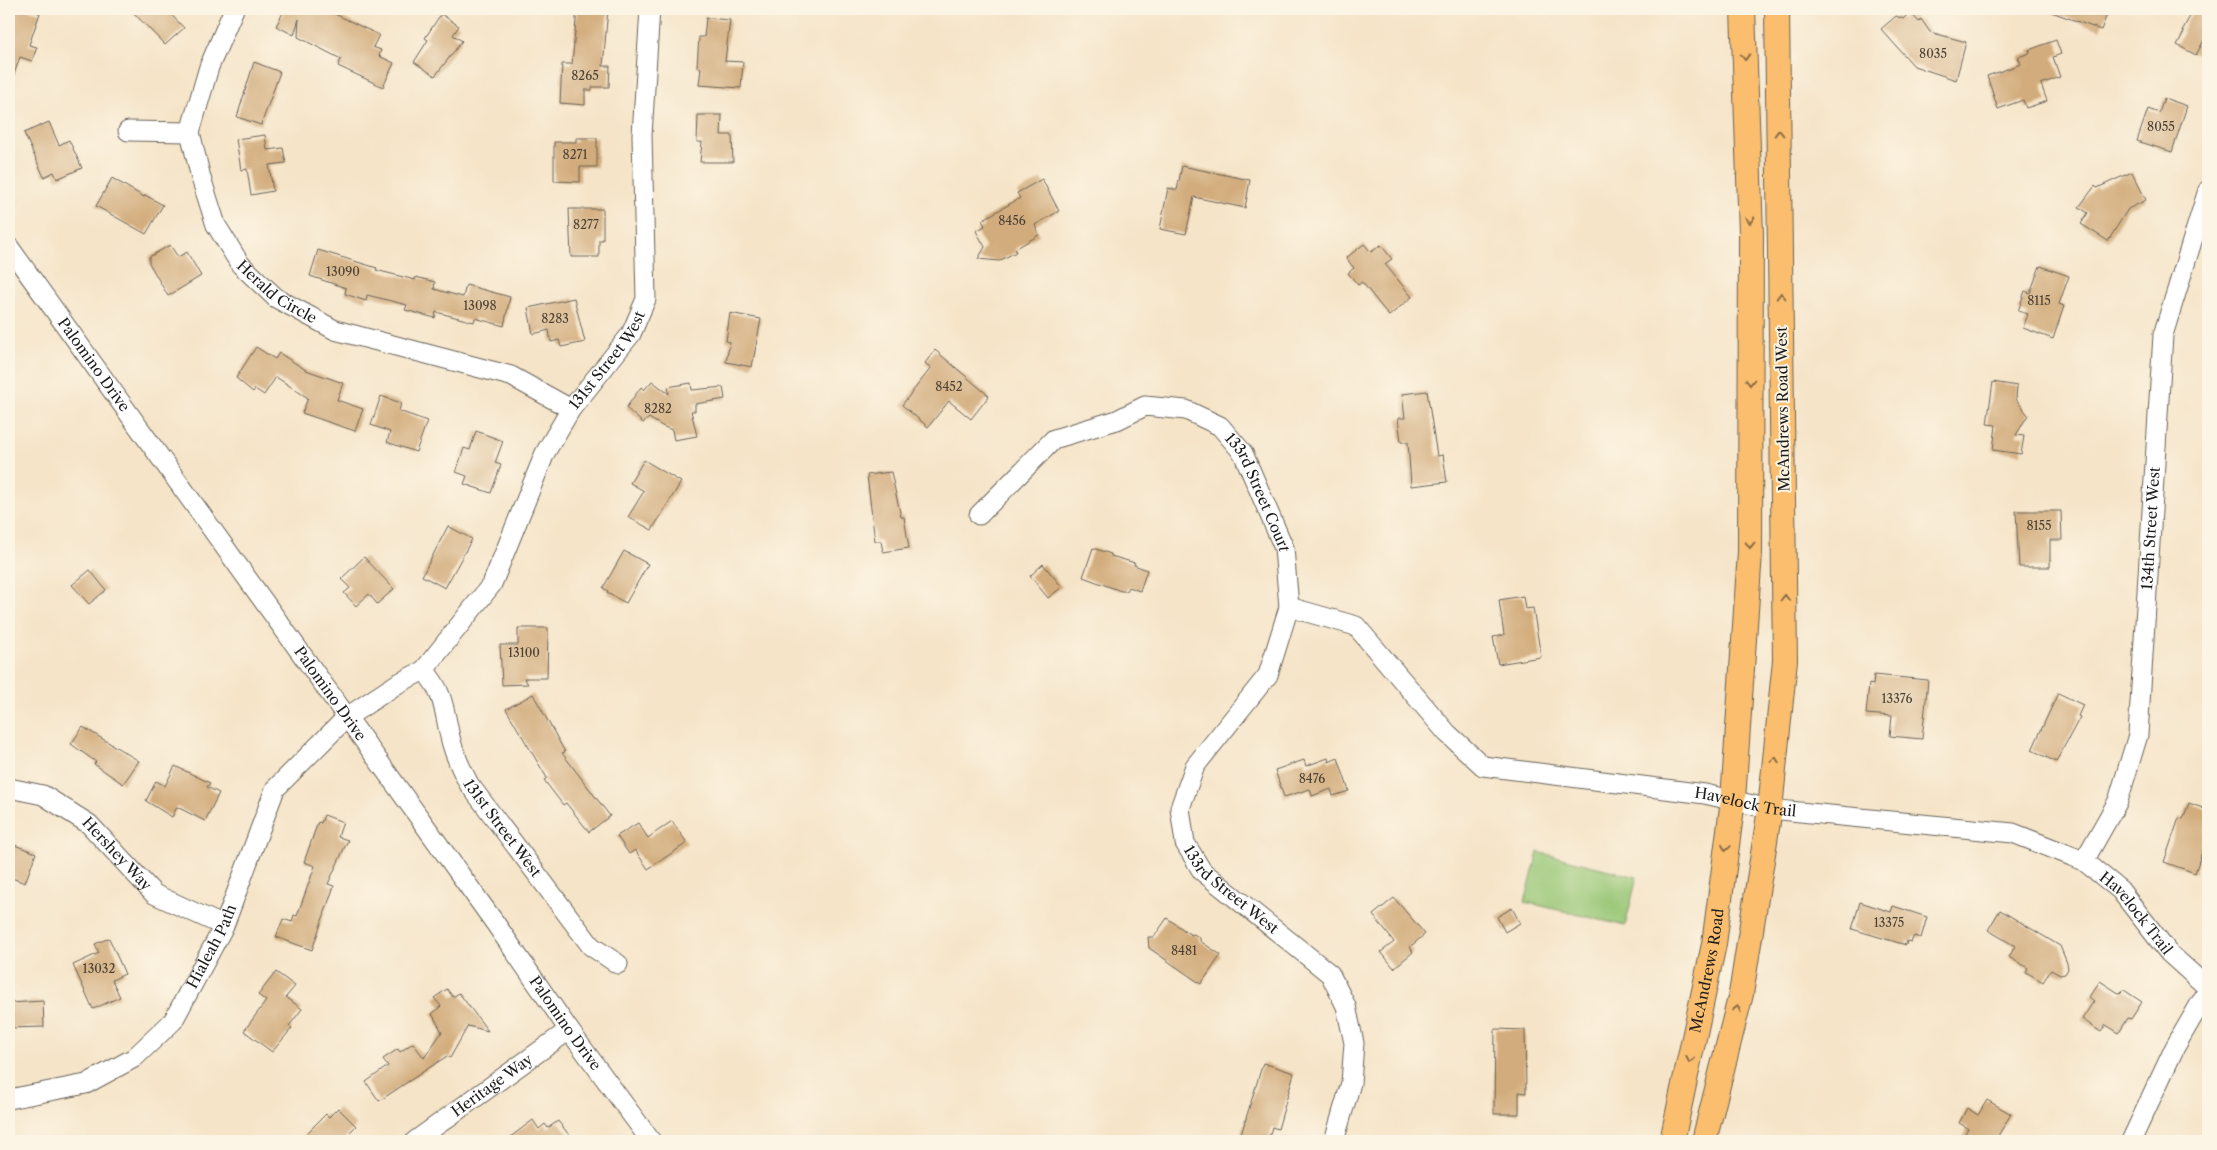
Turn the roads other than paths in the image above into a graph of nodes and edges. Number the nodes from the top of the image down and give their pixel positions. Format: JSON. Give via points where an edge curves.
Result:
{"nodes":[{"id":1,"x":234,"y":9,"type":"edge"},
{"id":2,"x":650,"y":9,"type":"edge"},
{"id":3,"x":1744,"y":9,"type":"edge"},
{"id":4,"x":1777,"y":9,"type":"edge"},
{"id":5,"x":128,"y":131,"type":"dead end"},
{"id":6,"x":190,"y":132,"type":"junction"},
{"id":7,"x":2208,"y":190,"type":"edge"},
{"id":8,"x":9,"y":246,"type":"edge"},
{"id":9,"x":571,"y":409,"type":"junction"},
{"id":10,"x":980,"y":515,"type":"dead end"},
{"id":11,"x":1289,"y":607,"type":"junction"},
{"id":12,"x":424,"y":670,"type":"junction"},
{"id":13,"x":347,"y":717,"type":"junction"},
{"id":14,"x":9,"y":788,"type":"edge"},
{"id":15,"x":1733,"y":800,"type":"junction"},
{"id":16,"x":1770,"y":809,"type":"junction"},
{"id":17,"x":2084,"y":861,"type":"junction"},
{"id":18,"x":224,"y":926,"type":"junction"},
{"id":19,"x":618,"y":964,"type":"dead end"},
{"id":20,"x":2208,"y":989,"type":"edge"},
{"id":21,"x":569,"y":1030,"type":"junction"},
{"id":22,"x":9,"y":1099,"type":"edge"},
{"id":23,"x":415,"y":1141,"type":"edge"},
{"id":24,"x":651,"y":1141,"type":"edge"},
{"id":25,"x":1334,"y":1141,"type":"edge"},
{"id":26,"x":1672,"y":1141,"type":"edge"},
{"id":27,"x":1704,"y":1141,"type":"edge"},
{"id":28,"x":2132,"y":1141,"type":"edge"}],
"edges":[{"from":1,"to":6,"type":"street","name":"Herald Circle","via":[[209,67]]},
{"from":2,"to":9,"type":"street","name":"131st Street West","via":[[642,135],[646,299],[631,334]]},
{"from":3,"to":15,"type":"main road","name":"McAndrews Road West","one_way":true,"via":[[1751,234],[1750,552]]},
{"from":16,"to":4,"type":"main road","name":"McAndrews Road West","one_way":true,"via":[[1785,660]]},
{"from":5,"to":6,"type":"street"},
{"from":6,"to":9,"type":"street","name":"Herald Circle","via":[[200,178],[216,225],[240,264],[276,298],[335,330],[511,376]]},
{"from":7,"to":17,"type":"street","name":"134th Street West","via":[[2163,335],[2138,735],[2118,801]]},
{"from":8,"to":13,"type":"street","name":"Palomino Drive"},
{"from":9,"to":12,"type":"street","name":"131st Street West","via":[[545,453],[492,584]]},
{"from":10,"to":11,"type":"street","name":"133rd Street Court","via":[[1054,439],[1117,420],[1145,406],[1186,410],[1220,426],[1243,453],[1284,548]]},
{"from":11,"to":15,"type":"street","name":"Havelock Trail","via":[[1356,626],[1447,733],[1483,766]]},
{"from":11,"to":25,"type":"street","name":"133rd Street West","via":[[1268,675],[1195,766],[1180,808],[1185,843],[1202,871],[1330,974],[1346,1006],[1354,1043],[1351,1083]]},
{"from":12,"to":13,"type":"street","name":"131st Street West"},
{"from":12,"to":19,"type":"street","name":"131st Street West","via":[[434,680],[444,704],[457,760],[469,784],[591,946]]},
{"from":13,"to":18,"type":"street","name":"Hialeah Path","via":[[274,789]]},
{"from":13,"to":21,"type":"street","name":"Palomino Drive"},
{"from":14,"to":18,"type":"street","name":"Hershey Way","via":[[44,796],[89,824],[154,894]]},
{"from":15,"to":16,"type":"street","name":"Havelock Trail"},
{"from":15,"to":26,"type":"main road","name":"McAndrews Road","one_way":true,"via":[[1714,944]]},
{"from":16,"to":17,"type":"street","name":"Havelock Trail","via":[[2013,833]]},
{"from":27,"to":16,"type":"main road","one_way":true,"via":[[1741,994]]},
{"from":17,"to":20,"type":"street","name":"Havelock Trail","via":[[2120,890],[2169,953]]},
{"from":18,"to":22,"type":"street","name":"Hialeah Path","via":[[173,1021],[134,1058],[86,1084]]},
{"from":20,"to":28,"type":"street","via":[[2175,1047]]},
{"from":21,"to":23,"type":"street","name":"Heritage Way"},
{"from":21,"to":24,"type":"street","name":"Palomino Drive"}]}
